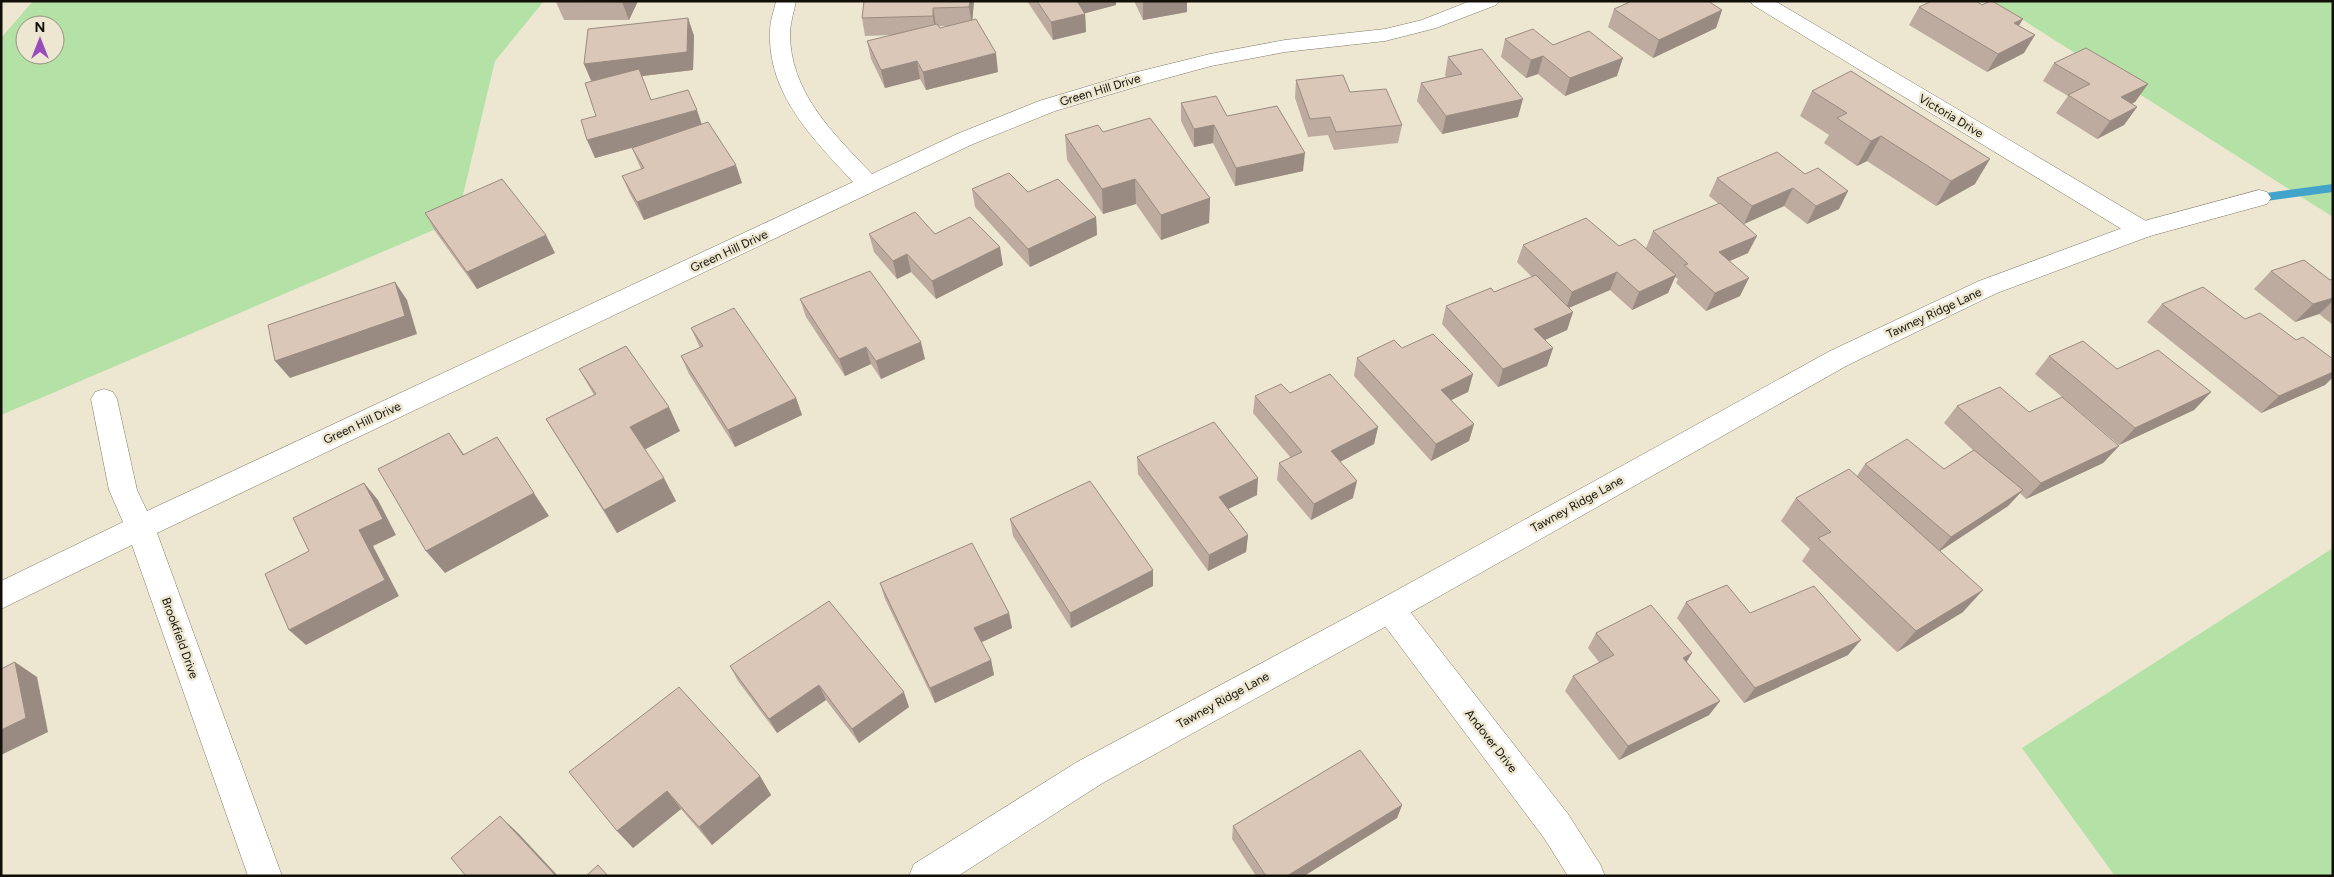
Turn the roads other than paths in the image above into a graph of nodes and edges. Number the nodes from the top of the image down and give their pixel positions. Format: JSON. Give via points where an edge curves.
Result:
{"nodes":[{"id":1,"x":786,"y":1,"type":"edge"},
{"id":2,"x":1489,"y":1,"type":"edge"},
{"id":3,"x":1760,"y":1,"type":"edge"},
{"id":4,"x":869,"y":185,"type":"junction"},
{"id":5,"x":2260,"y":198,"type":"dead end"},
{"id":6,"x":2142,"y":230,"type":"junction"},
{"id":7,"x":104,"y":399,"type":"dead end"},
{"id":8,"x":140,"y":527,"type":"junction"},
{"id":9,"x":1,"y":596,"type":"edge"},
{"id":10,"x":1390,"y":609,"type":"junction"},
{"id":11,"x":265,"y":876,"type":"edge"},
{"id":12,"x":926,"y":876,"type":"edge"},
{"id":13,"x":1588,"y":876,"type":"edge"}],
"edges":[{"from":1,"to":4,"type":"street","via":[[780,32],[783,66],[796,100],[810,122]]},
{"from":2,"to":4,"type":"street","name":"Green Hill Drive","via":[[1429,24],[1384,34],[1210,60],[1047,106]]},
{"from":3,"to":6,"type":"street","name":"Victoria Drive"},
{"from":4,"to":8,"type":"street","name":"Green Hill Drive"},
{"from":5,"to":6,"type":"street","name":"Tawney Ridge Lane"},
{"from":6,"to":10,"type":"street","name":"Tawney Ridge Lane","via":[[1988,287],[1839,358]]},
{"from":7,"to":8,"type":"street","name":"Brookfield Drive","via":[[124,490]]},
{"from":8,"to":9,"type":"street","name":"Green Hill Drive"},
{"from":8,"to":11,"type":"street","name":"Brookfield Drive"},
{"from":10,"to":12,"type":"street","name":"Tawney Ridge Lane","via":[[1089,773]]},
{"from":10,"to":13,"type":"street","name":"Andover Drive","via":[[1556,826]]}]}
